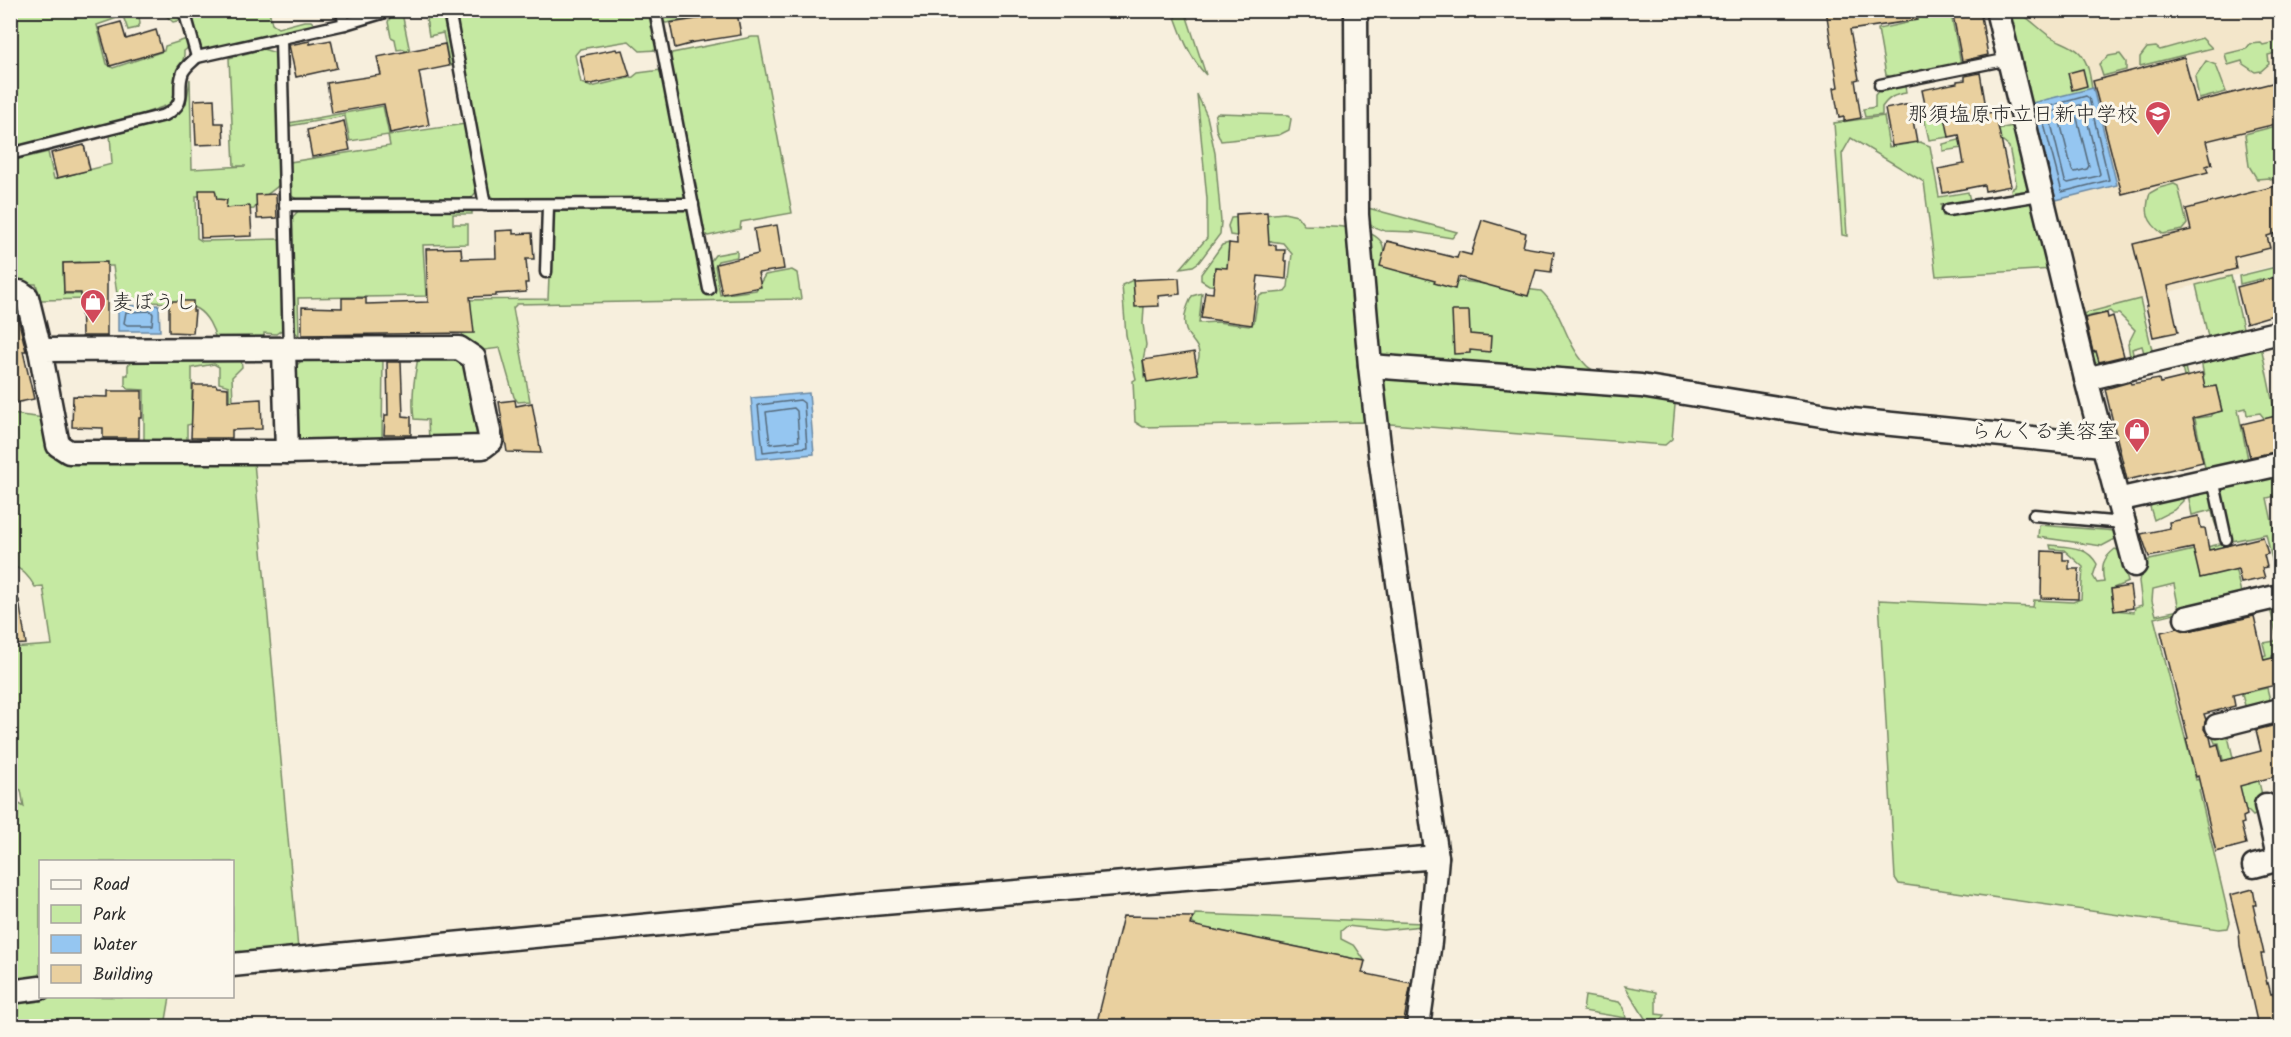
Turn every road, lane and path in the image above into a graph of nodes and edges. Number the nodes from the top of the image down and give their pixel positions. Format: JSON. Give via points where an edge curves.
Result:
{"nodes":[{"id":1,"x":184,"y":10,"type":"edge"},
{"id":2,"x":341,"y":10,"type":"edge"},
{"id":3,"x":392,"y":10,"type":"edge"},
{"id":4,"x":449,"y":10,"type":"edge"},
{"id":5,"x":655,"y":10,"type":"edge"},
{"id":6,"x":1356,"y":10,"type":"edge"},
{"id":7,"x":1997,"y":10,"type":"edge"},
{"id":8,"x":345,"y":24,"type":"junction"},
{"id":9,"x":281,"y":39,"type":"junction"},
{"id":10,"x":197,"y":57,"type":"junction"},
{"id":11,"x":2009,"y":59,"type":"junction"},
{"id":12,"x":1880,"y":85,"type":"dead end"},
{"id":13,"x":10,"y":154,"type":"edge"},
{"id":14,"x":2042,"y":195,"type":"junction"},
{"id":15,"x":693,"y":204,"type":"junction"},
{"id":16,"x":285,"y":205,"type":"junction"},
{"id":17,"x":485,"y":205,"type":"junction"},
{"id":18,"x":548,"y":206,"type":"junction"},
{"id":19,"x":1948,"y":210,"type":"dead end"},
{"id":20,"x":546,"y":272,"type":"dead end"},
{"id":21,"x":709,"y":290,"type":"dead end"},
{"id":22,"x":10,"y":292,"type":"edge"},
{"id":23,"x":2280,"y":332,"type":"edge"},
{"id":24,"x":40,"y":350,"type":"junction"},
{"id":25,"x":286,"y":350,"type":"junction"},
{"id":26,"x":1370,"y":366,"type":"junction"},
{"id":27,"x":2086,"y":379,"type":"junction"},
{"id":28,"x":2102,"y":445,"type":"junction"},
{"id":29,"x":287,"y":452,"type":"junction"},
{"id":30,"x":2280,"y":464,"type":"edge"},
{"id":31,"x":2212,"y":479,"type":"junction"},
{"id":32,"x":2117,"y":500,"type":"junction"},
{"id":33,"x":2034,"y":515,"type":"dead end"},
{"id":34,"x":2123,"y":523,"type":"junction"},
{"id":35,"x":2226,"y":539,"type":"dead end"},
{"id":36,"x":2135,"y":565,"type":"dead end"},
{"id":37,"x":2280,"y":596,"type":"edge"},
{"id":38,"x":2186,"y":618,"type":"dead end"},
{"id":39,"x":2280,"y":710,"type":"edge"},
{"id":40,"x":2217,"y":726,"type":"dead end"},
{"id":41,"x":2266,"y":805,"type":"dead end"},
{"id":42,"x":1437,"y":857,"type":"junction"},
{"id":43,"x":2280,"y":860,"type":"edge"},
{"id":44,"x":2254,"y":866,"type":"dead end"},
{"id":45,"x":234,"y":965,"type":"edge"},
{"id":46,"x":39,"y":988,"type":"edge"},
{"id":47,"x":10,"y":992,"type":"edge"},
{"id":48,"x":1418,"y":1026,"type":"edge"}],
"edges":[{"from":1,"to":10,"type":"lane"},
{"from":2,"to":8,"type":"lane"},
{"from":3,"to":8,"type":"lane"},
{"from":4,"to":17,"type":"lane"},
{"from":5,"to":15,"type":"lane"},
{"from":6,"to":26,"type":"street","via":[[1357,215]]},
{"from":7,"to":11,"type":"street"},
{"from":8,"to":9,"type":"lane"},
{"from":9,"to":10,"type":"lane"},
{"from":9,"to":16,"type":"lane"},
{"from":10,"to":13,"type":"lane","via":[[183,72],[181,99],[176,109],[165,115]]},
{"from":11,"to":12,"type":"lane"},
{"from":11,"to":14,"type":"street"},
{"from":14,"to":19,"type":"lane"},
{"from":14,"to":27,"type":"street"},
{"from":15,"to":18,"type":"lane"},
{"from":15,"to":21,"type":"lane"},
{"from":16,"to":17,"type":"lane"},
{"from":16,"to":25,"type":"lane"},
{"from":17,"to":18,"type":"lane"},
{"from":18,"to":20,"type":"lane"},
{"from":22,"to":24,"type":"street","via":[[27,297]]},
{"from":23,"to":27,"type":"street"},
{"from":24,"to":25,"type":"street"},
{"from":24,"to":29,"type":"street","via":[[58,445],[69,452]]},
{"from":25,"to":29,"type":"street"},
{"from":25,"to":29,"type":"street","via":[[459,348],[474,358],[490,441],[483,447]]},
{"from":26,"to":28,"type":"street","via":[[1641,386],[1852,420]]},
{"from":26,"to":42,"type":"street"},
{"from":27,"to":28,"type":"street"},
{"from":28,"to":32,"type":"street"},
{"from":30,"to":31,"type":"street"},
{"from":31,"to":32,"type":"street"},
{"from":31,"to":35,"type":"lane"},
{"from":32,"to":34,"type":"street"},
{"from":33,"to":34,"type":"lane"},
{"from":34,"to":36,"type":"street"},
{"from":37,"to":38,"type":"street"},
{"from":39,"to":40,"type":"street"},
{"from":41,"to":43,"type":"street"},
{"from":42,"to":45,"type":"street","via":[[860,905]]},
{"from":42,"to":48,"type":"street"},
{"from":43,"to":44,"type":"street"},
{"from":46,"to":47,"type":"street"}]}
